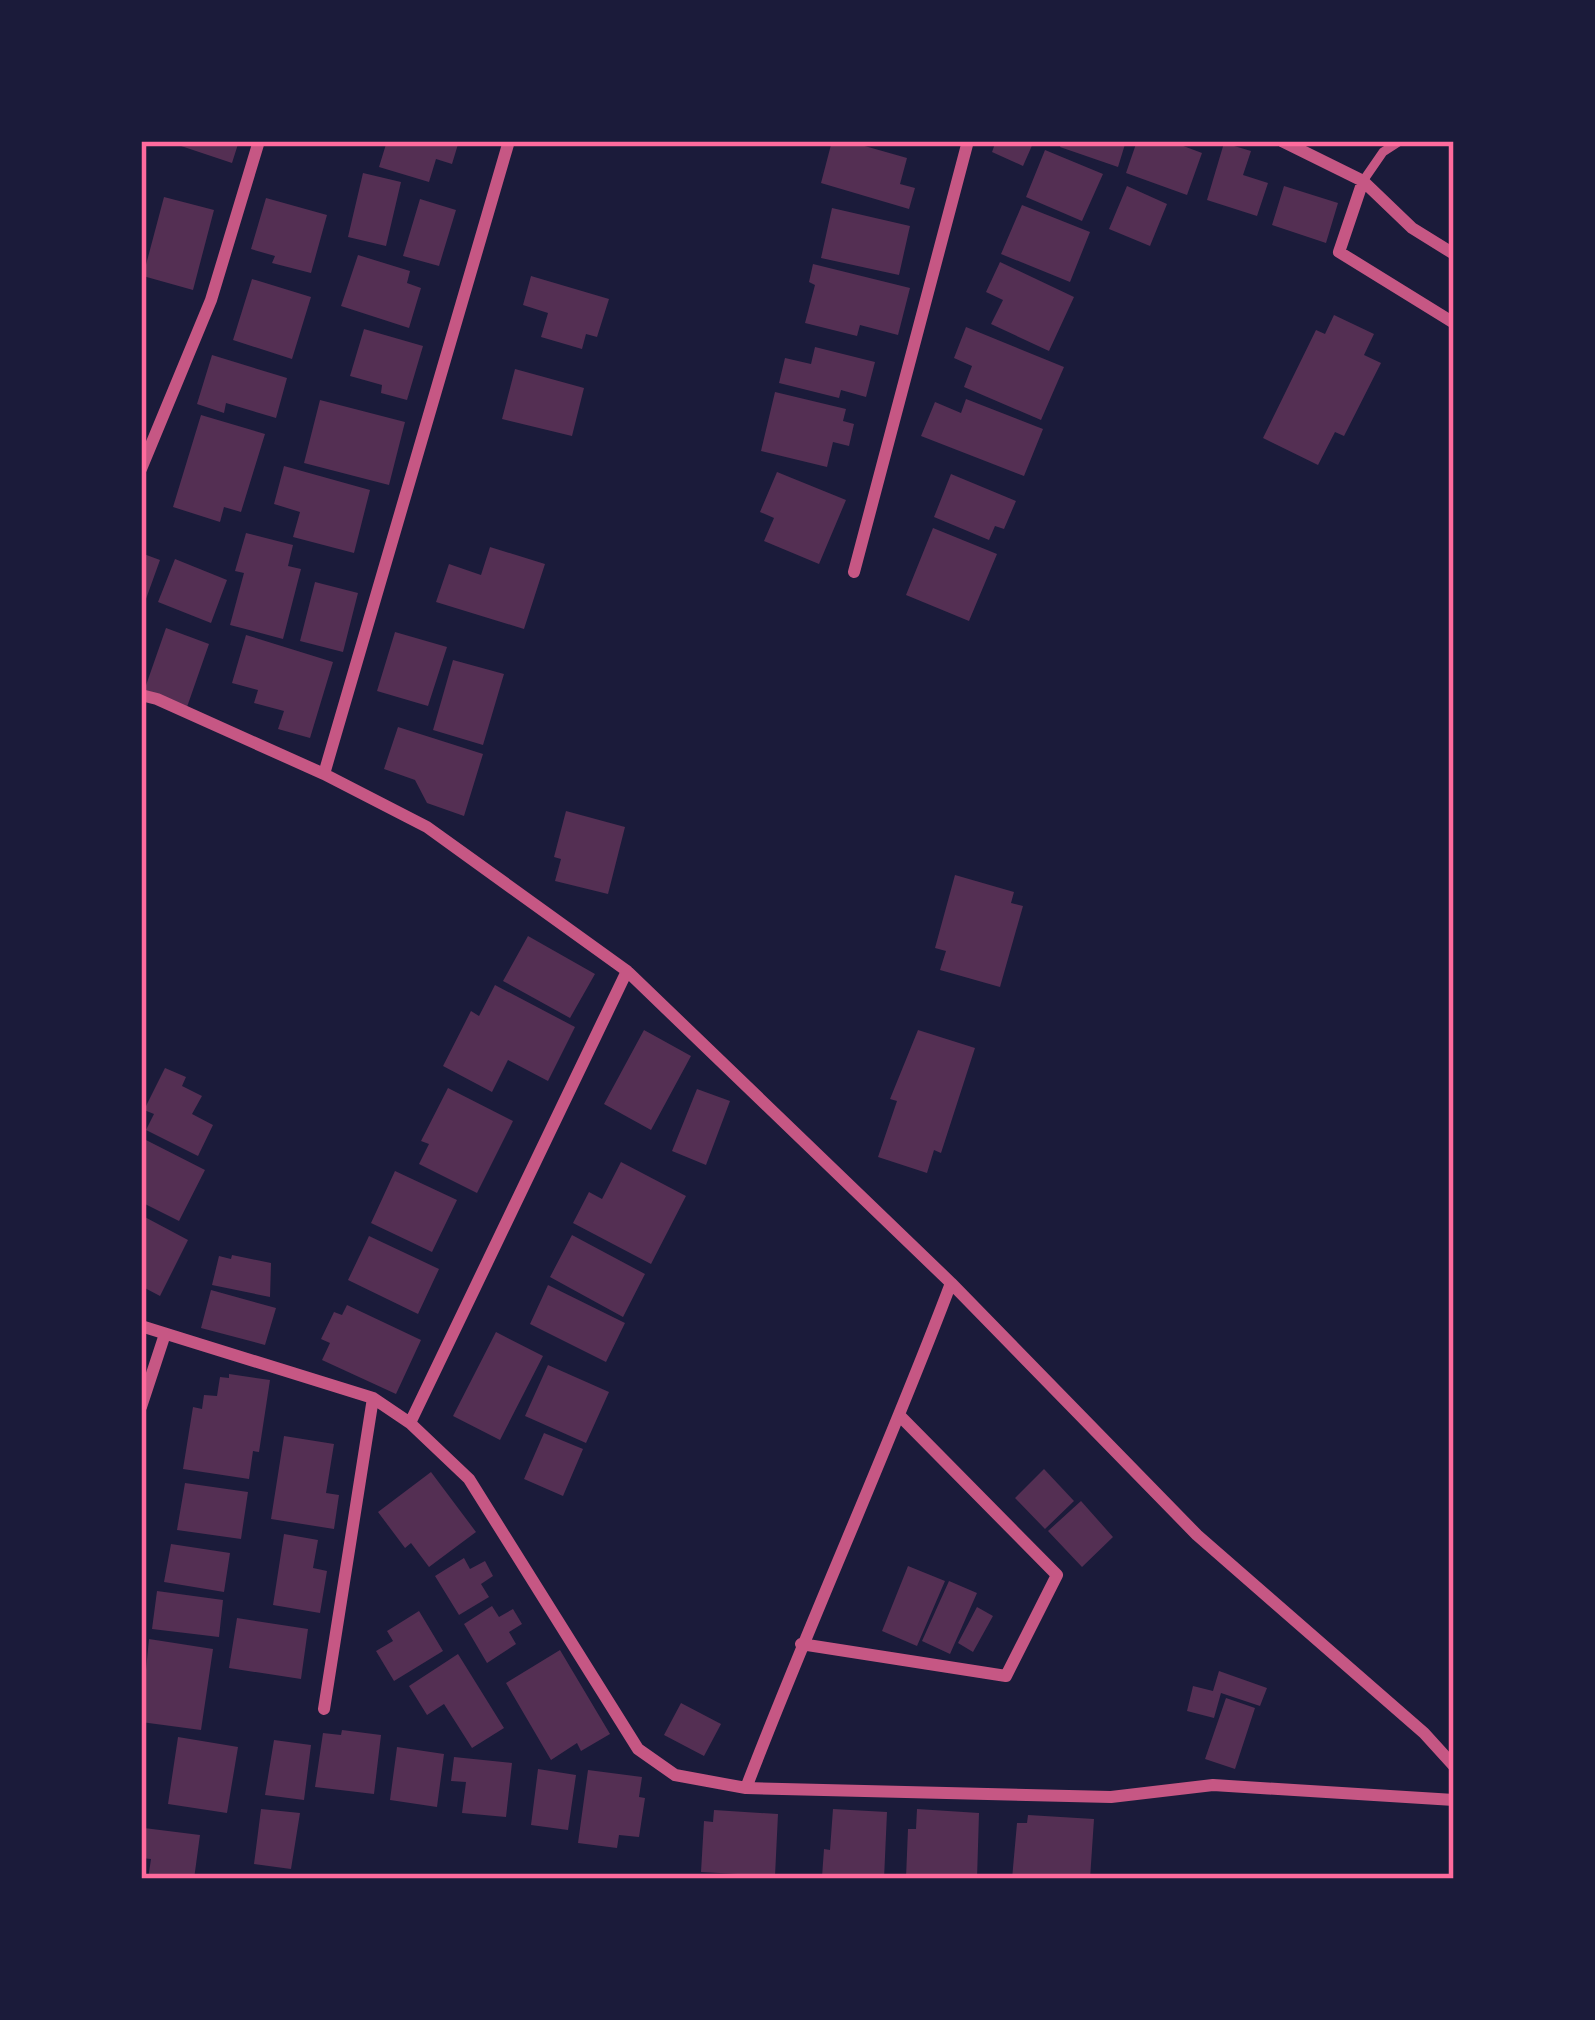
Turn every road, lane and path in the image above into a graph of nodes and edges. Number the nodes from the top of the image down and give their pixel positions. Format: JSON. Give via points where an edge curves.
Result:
{"nodes":[{"id":1,"x":259,"y":141,"type":"edge"},
{"id":2,"x":509,"y":141,"type":"edge"},
{"id":3,"x":968,"y":141,"type":"edge"},
{"id":4,"x":1282,"y":141,"type":"edge"},
{"id":5,"x":1400,"y":141,"type":"edge"},
{"id":6,"x":1364,"y":181,"type":"junction"},
{"id":7,"x":1454,"y":254,"type":"edge"},
{"id":8,"x":1454,"y":323,"type":"edge"},
{"id":9,"x":141,"y":469,"type":"edge"},
{"id":10,"x":854,"y":572,"type":"dead end"},
{"id":11,"x":141,"y":695,"type":"edge"},
{"id":12,"x":324,"y":774,"type":"junction"},
{"id":13,"x":627,"y":971,"type":"junction"},
{"id":14,"x":951,"y":1283,"type":"junction"},
{"id":15,"x":141,"y":1326,"type":"edge"},
{"id":16,"x":165,"y":1334,"type":"junction"},
{"id":17,"x":373,"y":1397,"type":"junction"},
{"id":18,"x":141,"y":1407,"type":"edge"},
{"id":19,"x":901,"y":1417,"type":"junction"},
{"id":20,"x":410,"y":1423,"type":"junction"},
{"id":21,"x":801,"y":1644,"type":"junction"},
{"id":22,"x":323,"y":1709,"type":"dead end"},
{"id":23,"x":1454,"y":1766,"type":"edge"},
{"id":24,"x":746,"y":1788,"type":"junction"},
{"id":25,"x":1454,"y":1800,"type":"edge"}],
"edges":[{"from":1,"to":9,"type":"street","via":[[211,300]]},
{"from":2,"to":12,"type":"street"},
{"from":3,"to":10,"type":"street"},
{"from":4,"to":6,"type":"street"},
{"from":5,"to":6,"type":"lane"},
{"from":6,"to":7,"type":"street"},
{"from":6,"to":8,"type":"street","via":[[1339,252]]},
{"from":11,"to":12,"type":"street"},
{"from":12,"to":13,"type":"street","via":[[427,827]]},
{"from":13,"to":14,"type":"street"},
{"from":13,"to":20,"type":"street"},
{"from":14,"to":19,"type":"street"},
{"from":14,"to":23,"type":"street","via":[[1197,1534]]},
{"from":15,"to":16,"type":"street"},
{"from":16,"to":17,"type":"street"},
{"from":16,"to":18,"type":"street"},
{"from":17,"to":20,"type":"street"},
{"from":17,"to":22,"type":"street"},
{"from":19,"to":21,"type":"street"},
{"from":19,"to":21,"type":"street","via":[[1057,1575],[1006,1676]]},
{"from":20,"to":24,"type":"street","via":[[469,1479],[638,1749],[674,1775]]},
{"from":21,"to":24,"type":"street"},
{"from":24,"to":25,"type":"street","via":[[1112,1797],[1213,1786]]}]}
